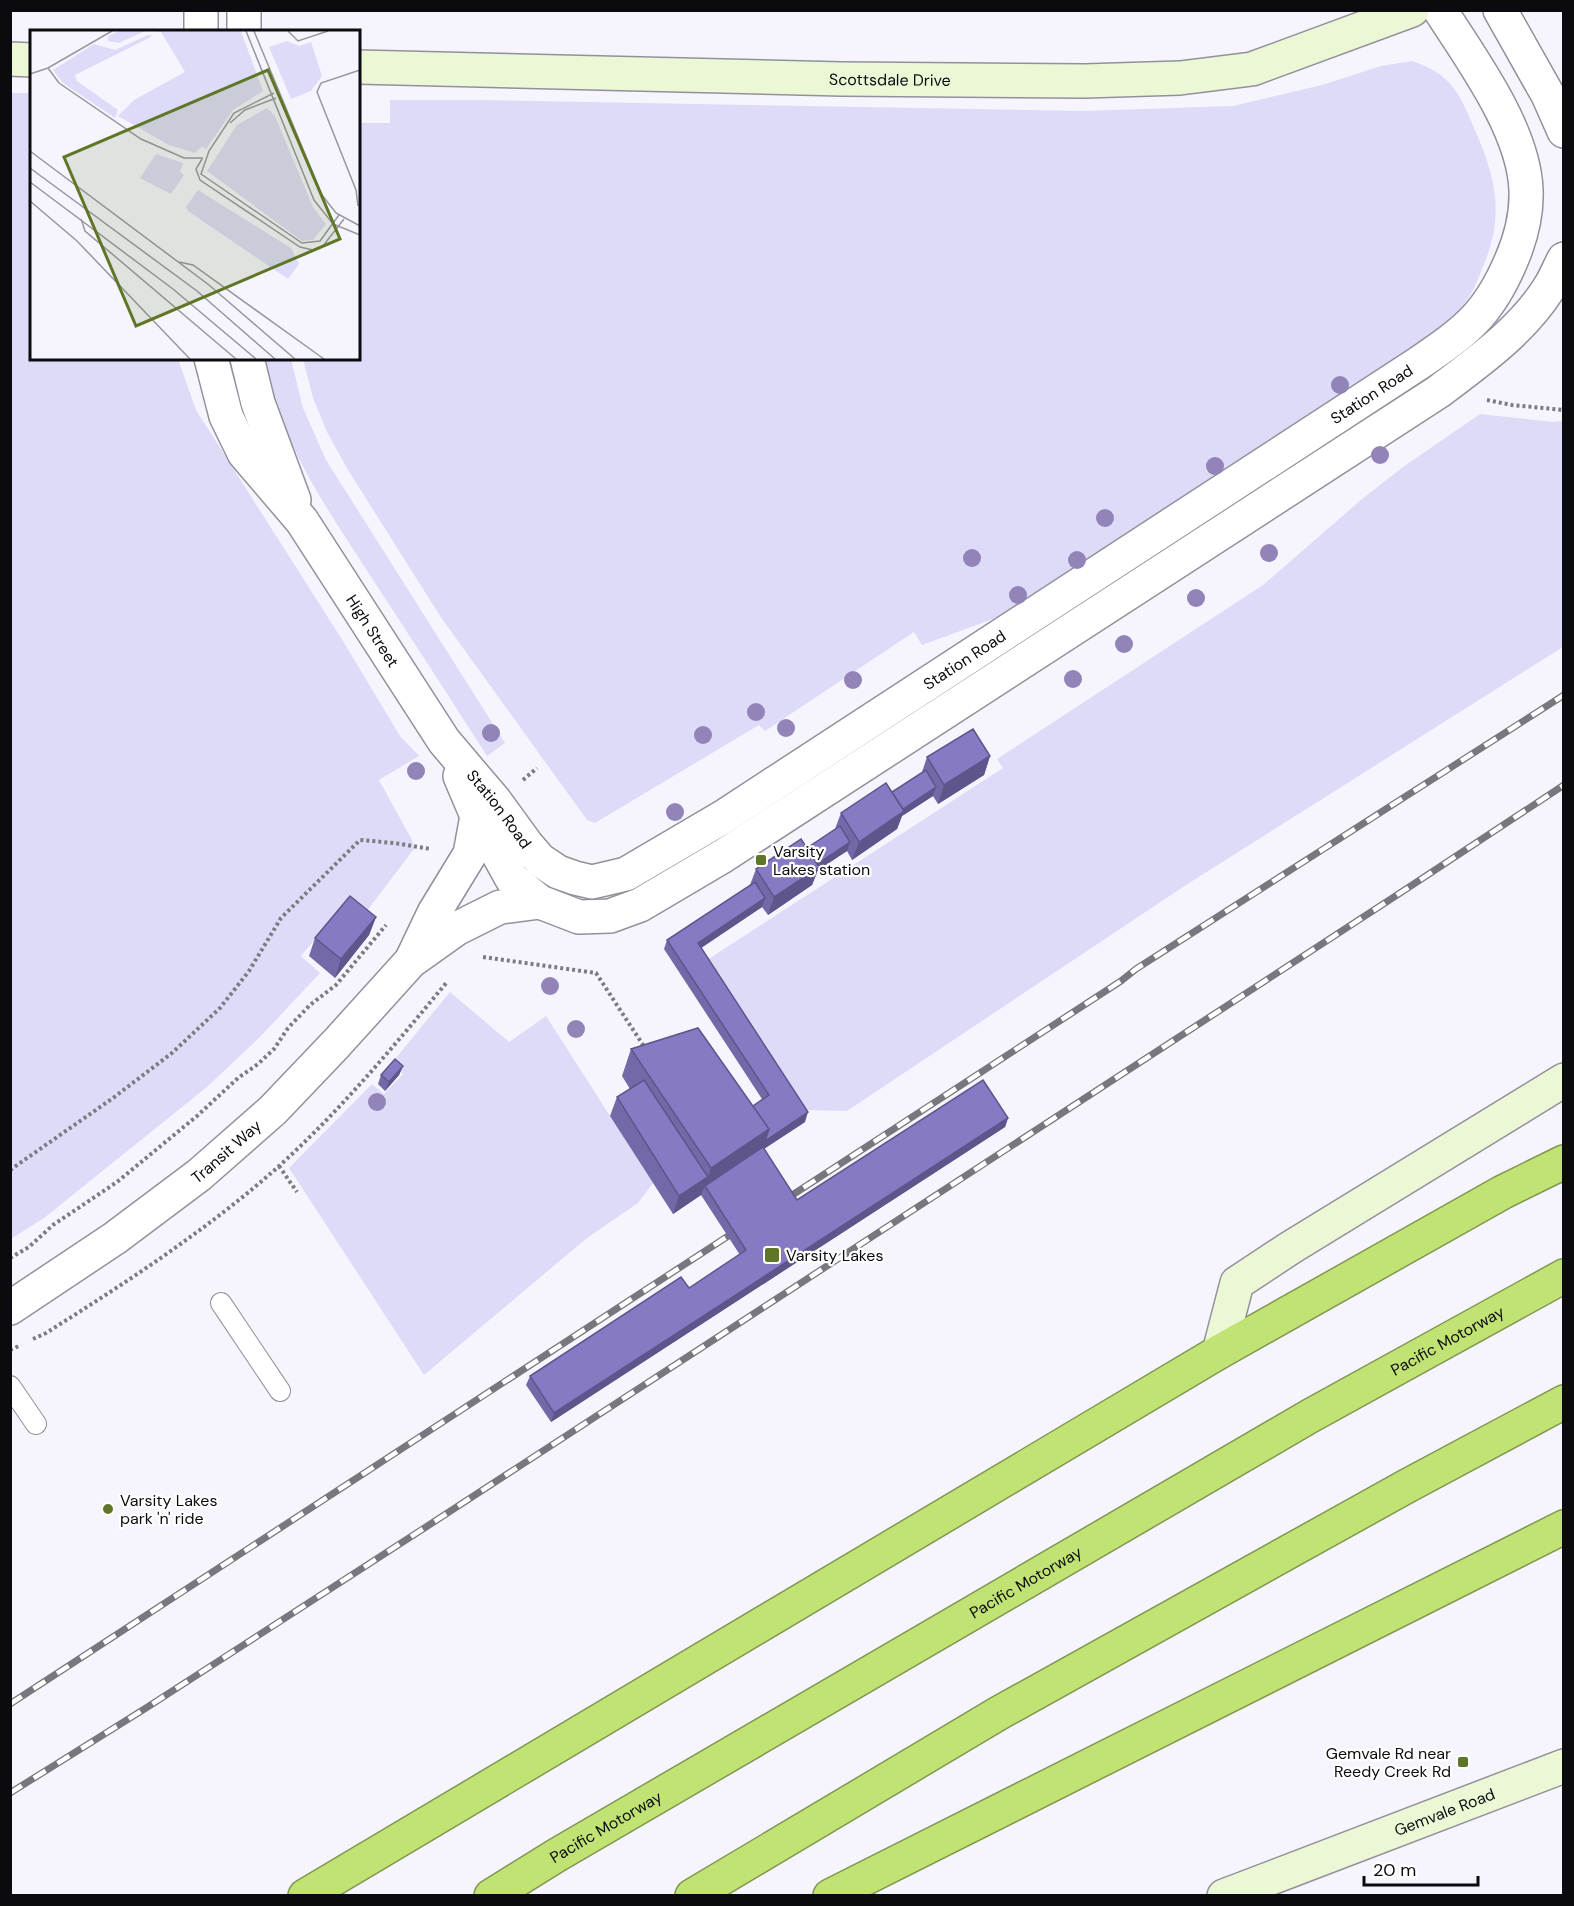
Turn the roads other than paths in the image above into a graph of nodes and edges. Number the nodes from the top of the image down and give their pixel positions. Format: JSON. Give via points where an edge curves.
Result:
{"nodes":[{"id":1,"x":201,"y":10,"type":"edge"},
{"id":2,"x":244,"y":10,"type":"edge"},
{"id":3,"x":1412,"y":10,"type":"edge"},
{"id":4,"x":1440,"y":10,"type":"edge"},
{"id":5,"x":1500,"y":10,"type":"edge"},
{"id":6,"x":201,"y":30,"type":"edge"},
{"id":7,"x":244,"y":30,"type":"edge"},
{"id":8,"x":10,"y":59,"type":"edge"},
{"id":9,"x":30,"y":60,"type":"edge"},
{"id":10,"x":360,"y":67,"type":"edge"},
{"id":11,"x":1563,"y":131,"type":"edge"},
{"id":12,"x":1563,"y":259,"type":"edge"},
{"id":13,"x":212,"y":360,"type":"edge"},
{"id":14,"x":247,"y":360,"type":"edge"},
{"id":15,"x":302,"y":521,"type":"junction"},
{"id":16,"x":444,"y":741,"type":"junction"},
{"id":17,"x":477,"y":816,"type":"junction"},
{"id":18,"x":540,"y":902,"type":"junction"},
{"id":19,"x":411,"y":961,"type":"junction"},
{"id":20,"x":1563,"y":1080,"type":"edge"},
{"id":21,"x":1563,"y":1162,"type":"edge"},
{"id":22,"x":1563,"y":1276,"type":"edge"},
{"id":23,"x":221,"y":1303,"type":"dead end"},
{"id":24,"x":10,"y":1308,"type":"edge"},
{"id":25,"x":1219,"y":1352,"type":"junction"},
{"id":26,"x":10,"y":1386,"type":"edge"},
{"id":27,"x":280,"y":1391,"type":"dead end"},
{"id":28,"x":1563,"y":1402,"type":"edge"},
{"id":29,"x":36,"y":1424,"type":"dead end"},
{"id":30,"x":1563,"y":1527,"type":"edge"},
{"id":31,"x":1563,"y":1766,"type":"edge"},
{"id":32,"x":305,"y":1896,"type":"edge"},
{"id":33,"x":491,"y":1896,"type":"edge"},
{"id":34,"x":692,"y":1896,"type":"edge"},
{"id":35,"x":830,"y":1896,"type":"edge"},
{"id":36,"x":1224,"y":1896,"type":"edge"}],
"edges":[{"from":1,"to":6,"type":"street"},
{"from":2,"to":7,"type":"street"},
{"from":3,"to":10,"type":"main road","name":"Scottsdale Drive","via":[[1252,69],[1180,78],[842,79]]},
{"from":4,"to":16,"type":"street","name":"Station Road","via":[[1505,117],[1516,143],[1526,188],[1525,217],[1507,271],[1482,314],[1459,336],[723,817],[626,874],[592,882],[558,872],[540,860]]},
{"from":5,"to":11,"type":"street","via":[[1548,95]]},
{"from":8,"to":9,"type":"main road"},
{"from":12,"to":18,"type":"street","name":"Station Road","via":[[1550,287],[1530,313],[1503,341],[1438,392],[723,856],[650,900],[610,916],[579,917]]},
{"from":13,"to":15,"type":"street","name":"High Street","via":[[226,416],[244,453]]},
{"from":14,"to":15,"type":"street","name":"High Street","via":[[258,403]]},
{"from":15,"to":16,"type":"street","name":"High Street"},
{"from":16,"to":17,"type":"street","name":"Station Road"},
{"from":17,"to":18,"type":"street","name":"Station Road","via":[[512,879]]},
{"from":17,"to":19,"type":"street","name":"Transit Way","via":[[470,854]]},
{"from":18,"to":19,"type":"street","name":"Transit Way","via":[[500,906],[456,929]]},
{"from":19,"to":24,"type":"street","name":"Transit Way","via":[[273,1110],[199,1175],[115,1238]]},
{"from":20,"to":25,"type":"main road","via":[[1237,1283]]},
{"from":21,"to":25,"type":"highway"},
{"from":22,"to":33,"type":"highway","name":"Pacific Motorway","via":[[1310,1416]]},
{"from":23,"to":27,"type":"lane"},
{"from":25,"to":32,"type":"highway"},
{"from":26,"to":29,"type":"lane"},
{"from":28,"to":34,"type":"highway","via":[[999,1713]]},
{"from":30,"to":35,"type":"highway"},
{"from":31,"to":36,"type":"main road","name":"Gemvale Road"}]}
